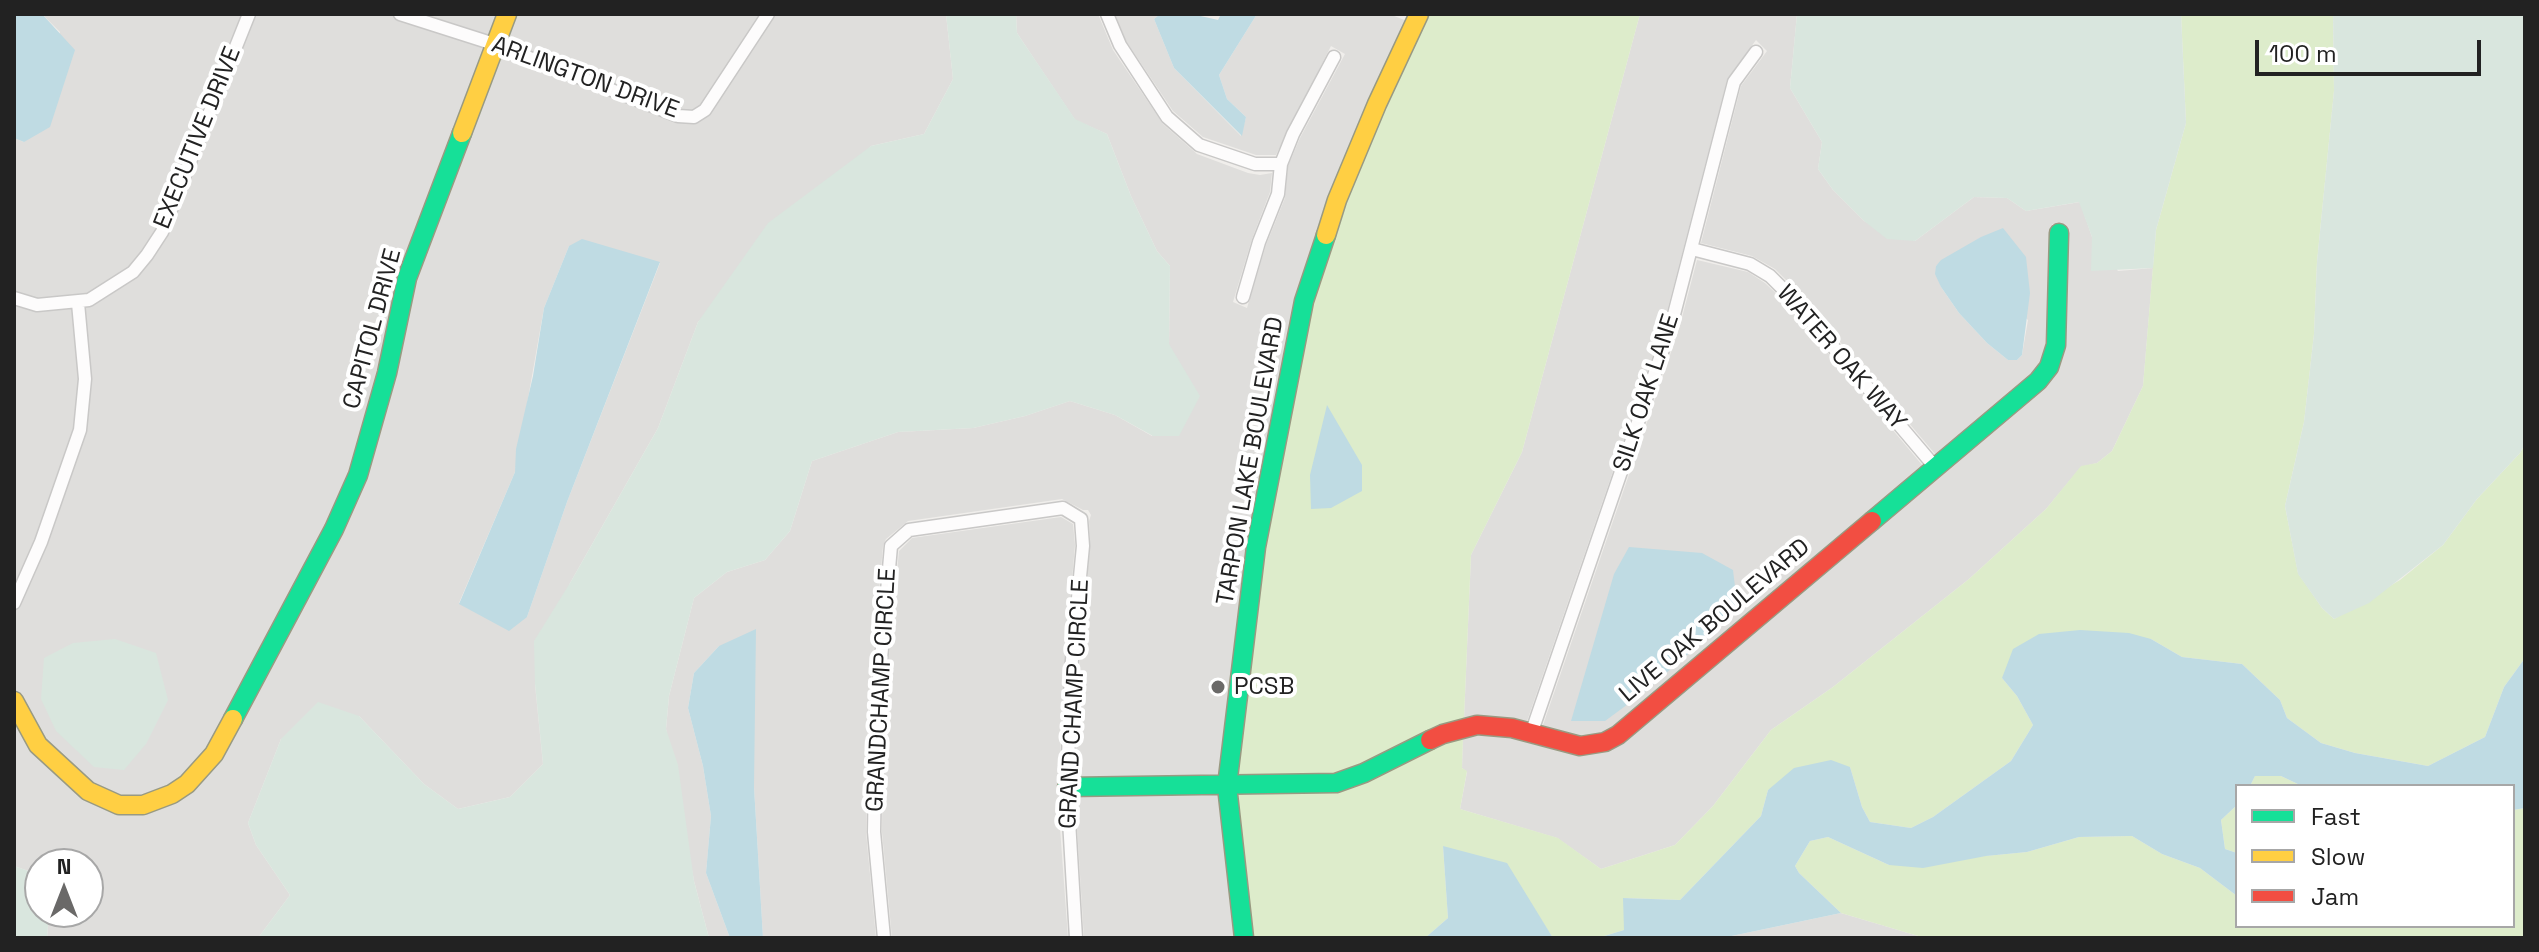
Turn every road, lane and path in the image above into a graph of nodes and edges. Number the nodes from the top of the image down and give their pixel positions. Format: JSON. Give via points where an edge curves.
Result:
{"nodes":[{"id":1,"x":249,"y":14,"type":"edge"},
{"id":2,"x":400,"y":14,"type":"edge"},
{"id":3,"x":507,"y":14,"type":"edge"},
{"id":4,"x":768,"y":14,"type":"edge"},
{"id":5,"x":1107,"y":14,"type":"edge"},
{"id":6,"x":1419,"y":14,"type":"edge"},
{"id":7,"x":494,"y":44,"type":"junction"},
{"id":8,"x":1756,"y":52,"type":"dead end"},
{"id":9,"x":1334,"y":57,"type":"dead end"},
{"id":10,"x":1281,"y":164,"type":"junction"},
{"id":11,"x":2059,"y":233,"type":"dead end"},
{"id":12,"x":1692,"y":249,"type":"junction"},
{"id":13,"x":1243,"y":297,"type":"dead end"},
{"id":14,"x":14,"y":298,"type":"edge"},
{"id":15,"x":78,"y":303,"type":"junction"},
{"id":16,"x":1935,"y":467,"type":"junction"},
{"id":17,"x":1081,"y":519,"type":"joint"},
{"id":18,"x":14,"y":603,"type":"edge"},
{"id":19,"x":14,"y":701,"type":"edge"},
{"id":20,"x":1531,"y":734,"type":"junction"},
{"id":21,"x":1227,"y":786,"type":"junction"},
{"id":22,"x":1067,"y":787,"type":"junction"},
{"id":23,"x":884,"y":938,"type":"edge"},
{"id":24,"x":1076,"y":938,"type":"edge"},
{"id":25,"x":1244,"y":938,"type":"edge"}],
"edges":[{"from":1,"to":15,"type":"street","name":"EXECUTIVE DRIVE","via":[[162,232],[133,272]]},
{"from":2,"to":7,"type":"street","name":"ARLINGTON DRIVE"},
{"from":3,"to":7,"type":"street","name":"CAPITOL DRIVE"},
{"from":4,"to":7,"type":"street","name":"ARLINGTON DRIVE","via":[[705,110],[694,117],[678,116]]},
{"from":5,"to":10,"type":"street","via":[[1120,45],[1167,117],[1199,145],[1255,164]]},
{"from":6,"to":21,"type":"street","name":"TARPON LAKE BOULEVARD","via":[[1337,200],[1304,301],[1256,547]]},
{"from":7,"to":19,"type":"street","name":"CAPITOL DRIVE","via":[[407,278],[358,475],[214,754],[172,794],[143,805],[119,805],[88,791],[38,745]]},
{"from":8,"to":12,"type":"street","name":"SILK OAK LANE","via":[[1734,82]]},
{"from":9,"to":10,"type":"street"},
{"from":10,"to":13,"type":"street","via":[[1278,194]]},
{"from":11,"to":16,"type":"street","name":"LIVE OAK BOULEVARD","via":[[2056,345],[2049,367]]},
{"from":12,"to":16,"type":"street","name":"WATER OAK WAY","via":[[1750,264],[1770,276]]},
{"from":12,"to":20,"type":"street","name":"SILK OAK LANE","via":[[1671,326]]},
{"from":14,"to":15,"type":"street","name":"EXECUTIVE DRIVE","via":[[37,305]]},
{"from":15,"to":18,"type":"street","via":[[85,379],[80,430]]},
{"from":16,"to":20,"type":"street","name":"LIVE OAK BOULEVARD","via":[[1618,735],[1580,746]]},
{"from":17,"to":22,"type":"street","name":"GRAND CHAMP CIRCLE"},
{"from":17,"to":23,"type":"street","name":"GRANDCHAMP CIRCLE","via":[[1063,508],[909,530],[891,546],[876,716],[874,832]]},
{"from":20,"to":21,"type":"street","name":"LIVE OAK BOULEVARD","via":[[1477,725],[1443,734],[1336,783]]},
{"from":21,"to":22,"type":"street","name":"LIVE OAK BOULEVARD"},
{"from":21,"to":25,"type":"street","name":"TARPON LAKE BOULEVARD"},
{"from":22,"to":24,"type":"street","name":"GRAND CHAMP CIRCLE"}]}
